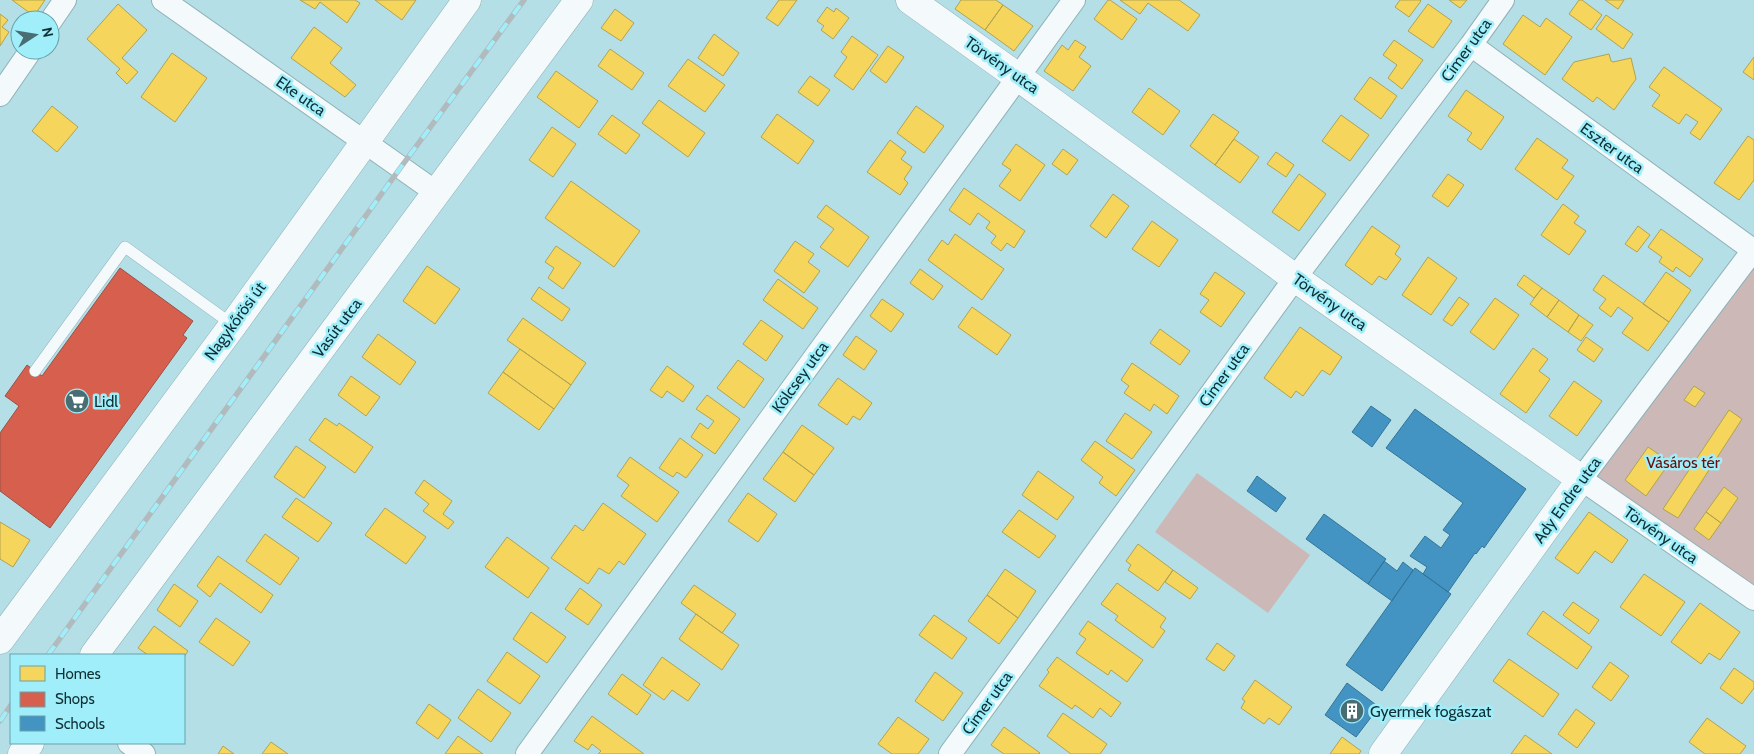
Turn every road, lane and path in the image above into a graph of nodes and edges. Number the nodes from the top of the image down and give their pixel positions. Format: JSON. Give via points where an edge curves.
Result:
{"nodes":[{"id":1,"x":164,"y":0,"type":"edge"},
{"id":2,"x":466,"y":0,"type":"edge"},
{"id":3,"x":579,"y":0,"type":"edge"},
{"id":4,"x":910,"y":0,"type":"edge"},
{"id":5,"x":1074,"y":0,"type":"edge"},
{"id":6,"x":1503,"y":0,"type":"edge"},
{"id":7,"x":1471,"y":45,"type":"junction"},
{"id":8,"x":24,"y":60,"type":"edge"},
{"id":9,"x":1018,"y":77,"type":"junction"},
{"id":10,"x":0,"y":95,"type":"edge"},
{"id":11,"x":365,"y":141,"type":"junction"},
{"id":12,"x":437,"y":193,"type":"junction"},
{"id":13,"x":1754,"y":250,"type":"edge"},
{"id":14,"x":1295,"y":278,"type":"junction"},
{"id":15,"x":233,"y":325,"type":"junction"},
{"id":16,"x":35,"y":371,"type":"dead end"},
{"id":17,"x":1582,"y":479,"type":"junction"},
{"id":18,"x":1754,"y":599,"type":"edge"},
{"id":19,"x":0,"y":640,"type":"edge"},
{"id":20,"x":95,"y":654,"type":"edge"},
{"id":21,"x":130,"y":744,"type":"edge"},
{"id":22,"x":144,"y":754,"type":"edge"},
{"id":23,"x":527,"y":754,"type":"edge"},
{"id":24,"x":950,"y":754,"type":"edge"},
{"id":25,"x":1383,"y":754,"type":"edge"}],
"edges":[{"from":1,"to":11,"type":"street","name":"Eke utca"},
{"from":2,"to":11,"type":"street","name":"Nagykőrösi út"},
{"from":3,"to":12,"type":"street","name":"Vasút utca"},
{"from":4,"to":9,"type":"street","name":"Törvény utca"},
{"from":5,"to":9,"type":"street","name":"Kölcsey utca"},
{"from":6,"to":7,"type":"street","name":"Címer utca"},
{"from":7,"to":13,"type":"street","name":"Eszter utca"},
{"from":7,"to":14,"type":"street","name":"Címer utca"},
{"from":8,"to":10,"type":"street"},
{"from":9,"to":14,"type":"street","name":"Törvény utca"},
{"from":9,"to":23,"type":"street","name":"Kölcsey utca"},
{"from":11,"to":12,"type":"street","name":"Eke utca"},
{"from":11,"to":15,"type":"street","name":"Nagykőrösi út"},
{"from":12,"to":20,"type":"street","name":"Vasút utca"},
{"from":13,"to":17,"type":"street","name":"Ady Endre utca"},
{"from":14,"to":17,"type":"street","name":"Törvény utca"},
{"from":14,"to":24,"type":"street","name":"Címer utca"},
{"from":15,"to":16,"type":"lane","via":[[125,248]]},
{"from":15,"to":19,"type":"street","name":"Nagykőrösi út"},
{"from":17,"to":18,"type":"street","name":"Törvény utca"},
{"from":17,"to":25,"type":"street","name":"Ady Endre utca"},
{"from":21,"to":22,"type":"street"}]}
